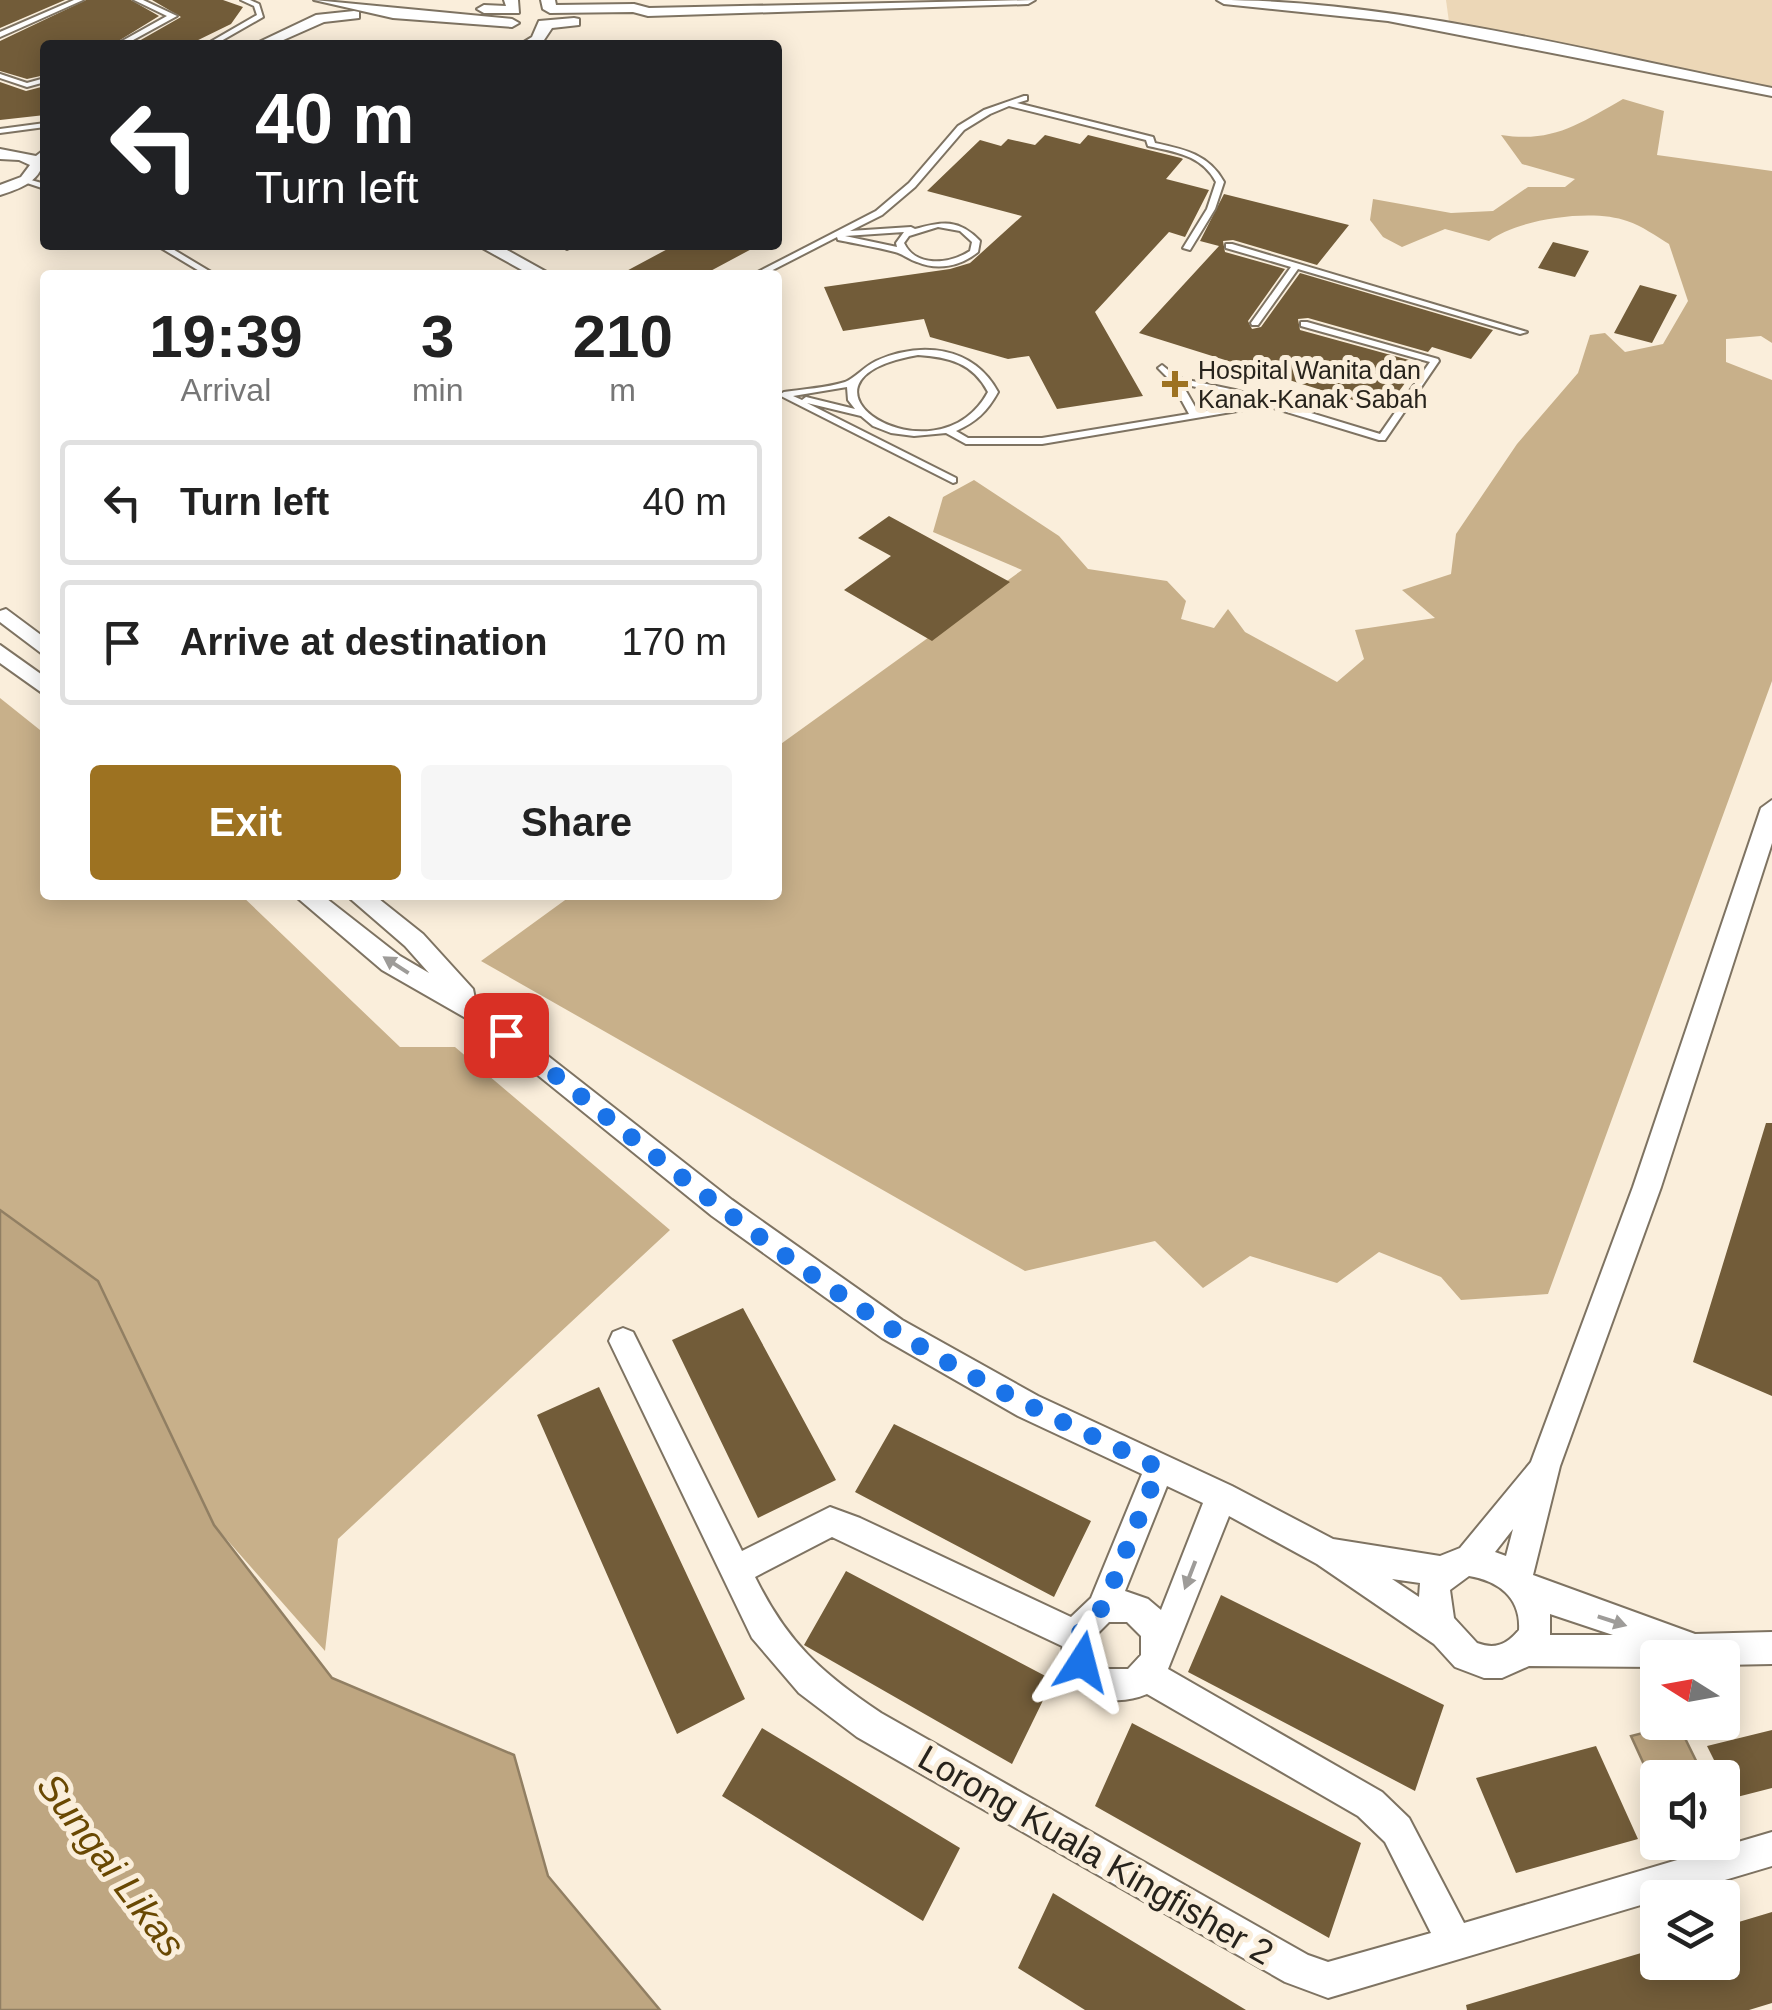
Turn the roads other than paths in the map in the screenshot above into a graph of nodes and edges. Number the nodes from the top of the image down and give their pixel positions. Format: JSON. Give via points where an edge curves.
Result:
{"nodes":[{"id":1,"x":80,"y":0,"type":"edge"},
{"id":2,"x":137,"y":0,"type":"edge"},
{"id":3,"x":244,"y":0,"type":"edge"},
{"id":4,"x":305,"y":0,"type":"edge"},
{"id":5,"x":320,"y":0,"type":"edge"},
{"id":6,"x":375,"y":0,"type":"edge"},
{"id":7,"x":1028,"y":0,"type":"edge"},
{"id":8,"x":1224,"y":0,"type":"edge"},
{"id":9,"x":453,"y":4,"type":"dead end"},
{"id":10,"x":433,"y":7,"type":"junction"},
{"id":11,"x":529,"y":11,"type":"edge"},
{"id":12,"x":393,"y":14,"type":"junction"},
{"id":13,"x":1388,"y":18,"type":"junction"},
{"id":14,"x":298,"y":27,"type":"junction"},
{"id":15,"x":1480,"y":33,"type":"junction"},
{"id":16,"x":0,"y":35,"type":"edge"},
{"id":17,"x":128,"y":40,"type":"edge"},
{"id":18,"x":218,"y":40,"type":"edge"},
{"id":19,"x":271,"y":40,"type":"edge"},
{"id":20,"x":511,"y":40,"type":"edge"},
{"id":21,"x":537,"y":40,"type":"edge"},
{"id":22,"x":0,"y":76,"type":"edge"},
{"id":23,"x":40,"y":81,"type":"edge"},
{"id":24,"x":1772,"y":90,"type":"edge"},
{"id":25,"x":1024,"y":98,"type":"dead end"},
{"id":26,"x":1007,"y":103,"type":"junction"},
{"id":27,"x":40,"y":126,"type":"edge"},
{"id":28,"x":0,"y":132,"type":"edge"},
{"id":29,"x":0,"y":154,"type":"edge"},
{"id":30,"x":37,"y":154,"type":"edge"},
{"id":31,"x":27,"y":180,"type":"junction"},
{"id":32,"x":40,"y":184,"type":"edge"},
{"id":33,"x":0,"y":190,"type":"edge"},
{"id":34,"x":914,"y":229,"type":"junction"},
{"id":35,"x":829,"y":235,"type":"junction"},
{"id":36,"x":1229,"y":246,"type":"dead end"},
{"id":37,"x":1186,"y":248,"type":"dead end"},
{"id":38,"x":169,"y":250,"type":"edge"},
{"id":39,"x":495,"y":250,"type":"edge"},
{"id":40,"x":902,"y":252,"type":"junction"},
{"id":41,"x":1295,"y":267,"type":"junction"},
{"id":42,"x":203,"y":270,"type":"edge"},
{"id":43,"x":534,"y":270,"type":"edge"},
{"id":44,"x":765,"y":270,"type":"edge"},
{"id":45,"x":1255,"y":323,"type":"dead end"},
{"id":46,"x":1304,"y":324,"type":"dead end"},
{"id":47,"x":1523,"y":332,"type":"dead end"},
{"id":48,"x":1162,"y":368,"type":"dead end"},
{"id":49,"x":1175,"y":380,"type":"junction"},
{"id":50,"x":853,"y":382,"type":"junction"},
{"id":51,"x":782,"y":393,"type":"edge"},
{"id":52,"x":782,"y":393,"type":"edge"},
{"id":53,"x":782,"y":394,"type":"edge"},
{"id":54,"x":1264,"y":404,"type":"junction"},
{"id":55,"x":862,"y":414,"type":"junction"},
{"id":56,"x":1195,"y":416,"type":"junction"},
{"id":57,"x":948,"y":430,"type":"junction"},
{"id":58,"x":953,"y":480,"type":"dead end"},
{"id":59,"x":1,"y":594,"type":"edge"},
{"id":60,"x":3,"y":620,"type":"edge"},
{"id":61,"x":40,"y":646,"type":"edge"},
{"id":62,"x":0,"y":652,"type":"edge"},
{"id":63,"x":40,"y":684,"type":"edge"},
{"id":64,"x":1772,"y":808,"type":"edge"},
{"id":65,"x":1764,"y":854,"type":"edge"},
{"id":66,"x":312,"y":900,"type":"edge"},
{"id":67,"x":364,"y":900,"type":"edge"},
{"id":68,"x":480,"y":1014,"type":"junction"},
{"id":69,"x":622,"y":1341,"type":"dead end"},
{"id":70,"x":1545,"y":1466,"type":"junction"},
{"id":71,"x":1159,"y":1468,"type":"junction"},
{"id":72,"x":1221,"y":1496,"type":"junction"},
{"id":73,"x":1328,"y":1553,"type":"junction"},
{"id":74,"x":1456,"y":1566,"type":"junction"},
{"id":75,"x":734,"y":1571,"type":"junction"},
{"id":76,"x":1521,"y":1584,"type":"junction"},
{"id":77,"x":1103,"y":1608,"type":"junction"},
{"id":78,"x":1440,"y":1631,"type":"junction"},
{"id":79,"x":1078,"y":1637,"type":"junction"},
{"id":80,"x":1673,"y":1640,"type":"edge"},
{"id":81,"x":1740,"y":1648,"type":"edge"},
{"id":82,"x":1772,"y":1648,"type":"edge"},
{"id":83,"x":1526,"y":1650,"type":"junction"},
{"id":84,"x":1640,"y":1652,"type":"edge"},
{"id":85,"x":1153,"y":1665,"type":"junction"},
{"id":86,"x":1772,"y":1848,"type":"edge"},
{"id":87,"x":1456,"y":1945,"type":"junction"}],
"edges":[{"from":1,"to":16,"type":"lane"},
{"from":2,"to":17,"type":"lane","via":[[173,16]]},
{"from":3,"to":18,"type":"lane","via":[[261,16]]},
{"from":4,"to":14,"type":"street"},
{"from":5,"to":12,"type":"street"},
{"from":6,"to":10,"type":"street"},
{"from":7,"to":11,"type":"street","via":[[648,12],[633,18]]},
{"from":8,"to":13,"type":"street"},
{"from":9,"to":10,"type":"street"},
{"from":10,"to":11,"type":"street"},
{"from":11,"to":12,"type":"street"},
{"from":11,"to":20,"type":"street"},
{"from":11,"to":21,"type":"street","via":[[546,29]]},
{"from":12,"to":14,"type":"street","via":[[340,15]]},
{"from":13,"to":15,"type":"street"},
{"from":13,"to":15,"type":"street","via":[[1439,12]]},
{"from":14,"to":19,"type":"street"},
{"from":15,"to":24,"type":"street"},
{"from":22,"to":23,"type":"lane","via":[[26,85]]},
{"from":25,"to":26,"type":"lane"},
{"from":26,"to":35,"type":"lane","via":[[962,128],[879,213]]},
{"from":26,"to":37,"type":"lane","via":[[1202,158],[1220,182]]},
{"from":27,"to":28,"type":"lane"},
{"from":29,"to":30,"type":"street"},
{"from":30,"to":31,"type":"street"},
{"from":31,"to":32,"type":"lane"},
{"from":31,"to":33,"type":"street"},
{"from":34,"to":35,"type":"lane"},
{"from":34,"to":40,"type":"lane","via":[[900,243]]},
{"from":34,"to":40,"type":"lane","via":[[952,226],[971,234],[977,246],[968,257],[940,264]]},
{"from":35,"to":40,"type":"lane"},
{"from":35,"to":44,"type":"lane"},
{"from":36,"to":41,"type":"lane"},
{"from":38,"to":42,"type":"lane"},
{"from":39,"to":43,"type":"street"},
{"from":41,"to":45,"type":"lane"},
{"from":41,"to":47,"type":"lane"},
{"from":46,"to":54,"type":"lane","via":[[1435,361],[1382,438]]},
{"from":48,"to":49,"type":"lane"},
{"from":49,"to":54,"type":"lane"},
{"from":49,"to":56,"type":"lane"},
{"from":50,"to":51,"type":"lane"},
{"from":50,"to":55,"type":"lane","via":[[852,399]]},
{"from":50,"to":57,"type":"lane","via":[[898,354],[942,354],[976,366],[993,392],[988,408]]},
{"from":52,"to":55,"type":"lane"},
{"from":53,"to":58,"type":"lane"},
{"from":54,"to":56,"type":"lane"},
{"from":55,"to":57,"type":"lane","via":[[902,431]]},
{"from":56,"to":57,"type":"lane","via":[[1042,441],[966,441]]},
{"from":59,"to":60,"type":"street","via":[[8,608]]},
{"from":60,"to":61,"type":"street"},
{"from":62,"to":63,"type":"street"},
{"from":64,"to":65,"type":"street"},
{"from":65,"to":70,"type":"street"},
{"from":68,"to":66,"type":"street","one_way":true,"via":[[392,963]]},
{"from":67,"to":68,"type":"street","via":[[414,940]]},
{"from":68,"to":71,"type":"street","via":[[722,1208],[876,1318],[1028,1406]]},
{"from":69,"to":75,"type":"street","name":"Lorong Kuala Kingfisher 2"},
{"from":70,"to":74,"type":"street"},
{"from":70,"to":76,"type":"street"},
{"from":71,"to":72,"type":"street"},
{"from":71,"to":77,"type":"street"},
{"from":72,"to":73,"type":"street"},
{"from":72,"to":85,"type":"street","one_way":true},
{"from":73,"to":74,"type":"street"},
{"from":73,"to":78,"type":"street"},
{"from":74,"to":76,"type":"street","via":[[1501,1568]]},
{"from":74,"to":78,"type":"street","via":[[1431,1599]]},
{"from":75,"to":79,"type":"street","via":[[830,1522]]},
{"from":75,"to":87,"type":"street","name":"Lorong Kuala Kingfisher 2","via":[[784,1660],[811,1686],[1298,1969],[1328,1980]]},
{"from":76,"to":80,"type":"street","one_way":true},
{"from":76,"to":83,"type":"street","via":[[1537,1623]]},
{"from":77,"to":79,"type":"street","via":[[1086,1619]]},
{"from":77,"to":85,"type":"street","via":[[1126,1607],[1148,1620]]},
{"from":78,"to":83,"type":"street","via":[[1482,1662],[1514,1659]]},
{"from":79,"to":85,"type":"street","via":[[1082,1662],[1100,1681],[1125,1687]]},
{"from":81,"to":82,"type":"street"},
{"from":83,"to":84,"type":"street"},
{"from":85,"to":87,"type":"street","via":[[1370,1804],[1398,1830]]},
{"from":86,"to":87,"type":"street","name":"Lorong Kuala Kingfisher 2"}]}
